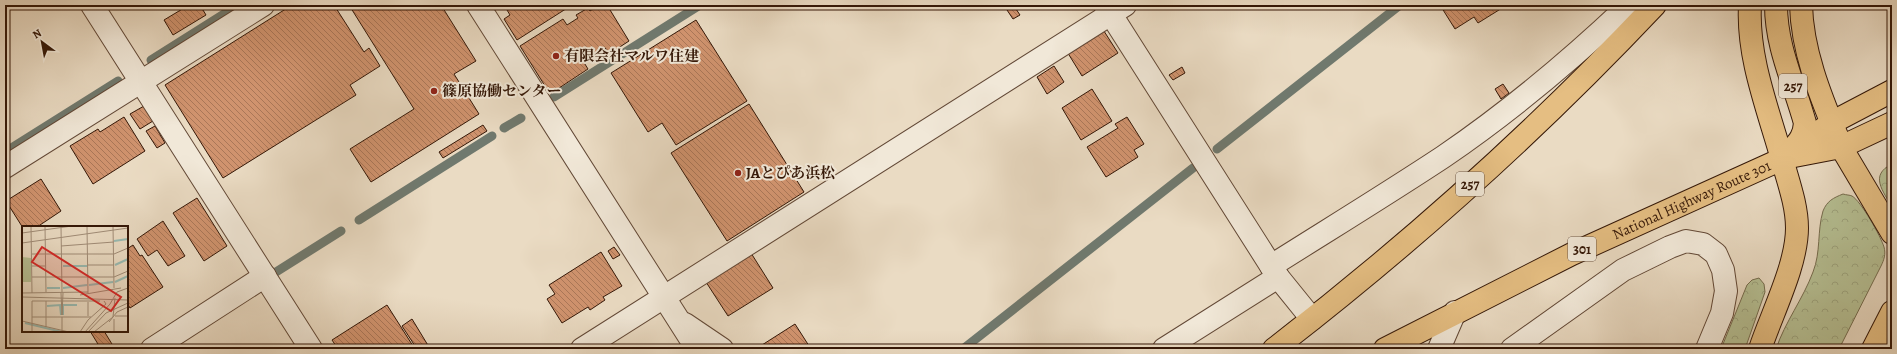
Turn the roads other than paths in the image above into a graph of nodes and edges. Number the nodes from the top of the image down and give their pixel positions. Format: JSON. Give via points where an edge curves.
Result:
{"nodes":[{"id":1,"x":92,"y":5,"type":"edge"},
{"id":2,"x":263,"y":5,"type":"edge"},
{"id":3,"x":478,"y":5,"type":"edge"},
{"id":4,"x":1629,"y":5,"type":"edge"},
{"id":5,"x":1655,"y":5,"type":"edge"},
{"id":6,"x":1750,"y":5,"type":"edge"},
{"id":7,"x":1776,"y":5,"type":"edge"},
{"id":8,"x":1801,"y":5,"type":"edge"},
{"id":9,"x":1114,"y":8,"type":"edge"},
{"id":10,"x":142,"y":82,"type":"junction"},
{"id":11,"x":1892,"y":91,"type":"edge"},
{"id":12,"x":1832,"y":122,"type":"junction"},
{"id":13,"x":1892,"y":124,"type":"edge"},
{"id":14,"x":1842,"y":147,"type":"junction"},
{"id":15,"x":1782,"y":159,"type":"junction"},
{"id":16,"x":5,"y":167,"type":"edge"},
{"id":17,"x":1892,"y":233,"type":"edge"},
{"id":18,"x":1274,"y":271,"type":"junction"},
{"id":19,"x":265,"y":276,"type":"junction"},
{"id":20,"x":664,"y":297,"type":"junction"},
{"id":21,"x":1455,"y":312,"type":"junction"},
{"id":22,"x":1892,"y":312,"type":"edge"},
{"id":23,"x":678,"y":318,"type":"junction"},
{"id":24,"x":1312,"y":318,"type":"junction"},
{"id":25,"x":152,"y":349,"type":"edge"},
{"id":26,"x":311,"y":349,"type":"edge"},
{"id":27,"x":582,"y":349,"type":"edge"},
{"id":28,"x":683,"y":349,"type":"edge"},
{"id":29,"x":697,"y":349,"type":"edge"},
{"id":30,"x":722,"y":349,"type":"edge"},
{"id":31,"x":1164,"y":349,"type":"edge"},
{"id":32,"x":1274,"y":349,"type":"edge"},
{"id":33,"x":1386,"y":349,"type":"edge"},
{"id":34,"x":1440,"y":349,"type":"edge"},
{"id":35,"x":1512,"y":349,"type":"edge"},
{"id":36,"x":1707,"y":349,"type":"edge"},
{"id":37,"x":1760,"y":349,"type":"edge"},
{"id":38,"x":1873,"y":349,"type":"edge"}],
"edges":[{"from":1,"to":10,"type":"street"},
{"from":2,"to":10,"type":"street"},
{"from":3,"to":20,"type":"street"},
{"from":4,"to":18,"type":"street","via":[[1555,71],[1500,115]]},
{"from":5,"to":24,"type":"highway","number":"257","via":[[1580,81],[1476,179]]},
{"from":6,"to":15,"type":"highway","number":"257","via":[[1752,45]]},
{"from":7,"to":15,"type":"highway","number":"257","via":[[1781,47],[1805,123],[1804,133],[1799,141]]},
{"from":8,"to":12,"type":"highway","number":"257","via":[[1806,44],[1821,99]]},
{"from":9,"to":18,"type":"street"},
{"from":9,"to":20,"type":"street"},
{"from":10,"to":16,"type":"street"},
{"from":10,"to":19,"type":"street"},
{"from":11,"to":12,"type":"highway"},
{"from":12,"to":14,"type":"highway"},
{"from":12,"to":15,"type":"highway"},
{"from":13,"to":14,"type":"highway"},
{"from":14,"to":15,"type":"highway"},
{"from":14,"to":17,"type":"highway"},
{"from":15,"to":21,"type":"highway","name":"National Highway Route 301","number":"301","via":[[1572,254]]},
{"from":15,"to":37,"type":"highway","via":[[1795,204],[1797,229],[1794,254]]},
{"from":18,"to":24,"type":"street"},
{"from":18,"to":31,"type":"street"},
{"from":19,"to":25,"type":"street"},
{"from":19,"to":26,"type":"street"},
{"from":20,"to":23,"type":"street"},
{"from":20,"to":27,"type":"street"},
{"from":21,"to":33,"type":"highway","name":"National Highway Route 301","number":"301"},
{"from":21,"to":34,"type":"street"},
{"from":22,"to":38,"type":"highway"},
{"from":23,"to":28,"type":"street"},
{"from":23,"to":29,"type":"street"},
{"from":23,"to":30,"type":"street"},
{"from":24,"to":32,"type":"highway","number":"257"},
{"from":35,"to":36,"type":"street","via":[[1623,270],[1686,241],[1708,247],[1716,254],[1723,270],[1726,291],[1722,312]]}]}
